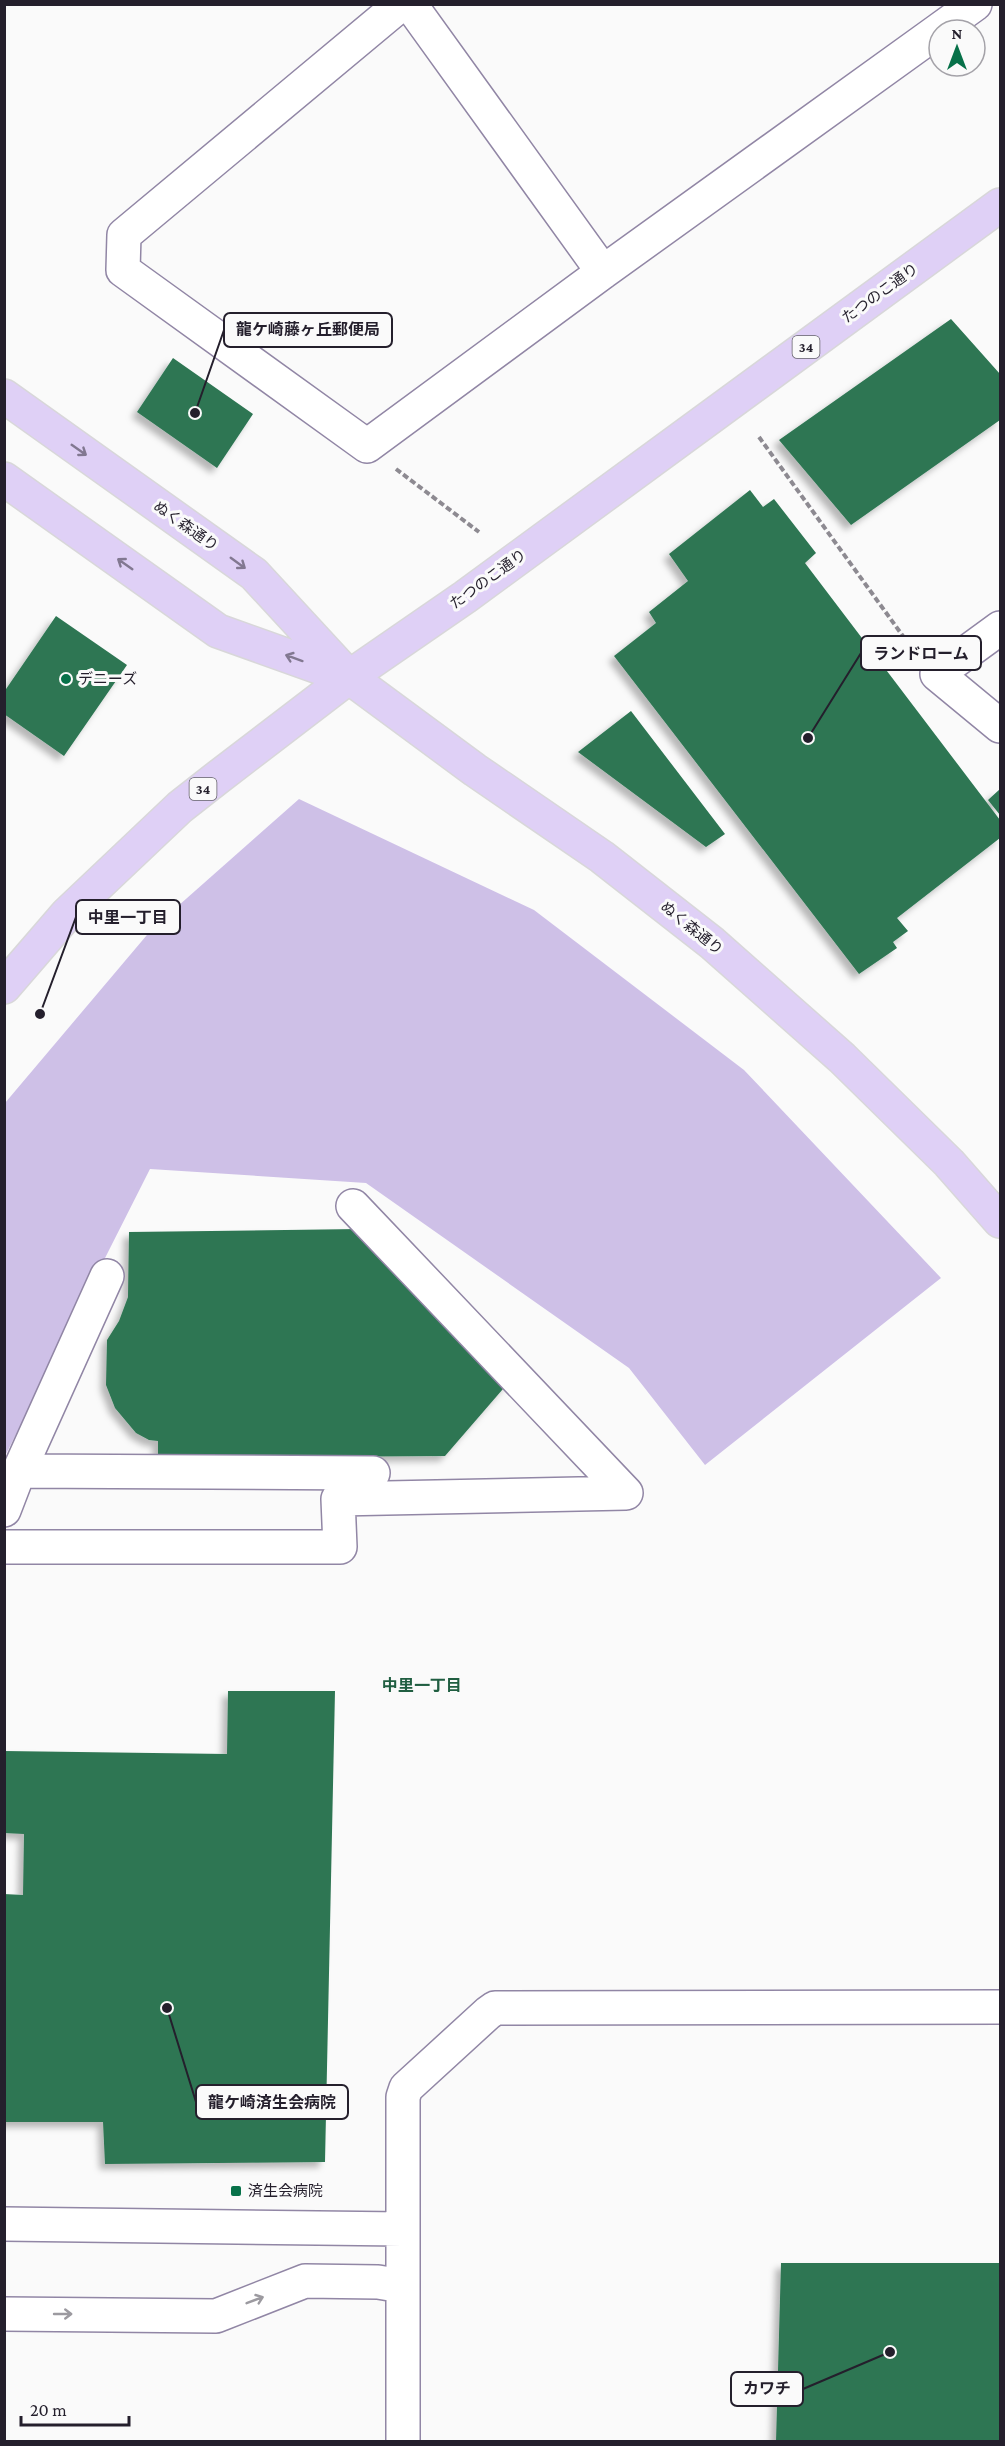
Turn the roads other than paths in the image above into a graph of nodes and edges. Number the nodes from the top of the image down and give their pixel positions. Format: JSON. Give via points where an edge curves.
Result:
{"nodes":[{"id":1,"x":401,"y":4,"type":"edge"},
{"id":2,"x":410,"y":4,"type":"edge"},
{"id":3,"x":955,"y":16,"type":"edge"},
{"id":4,"x":1000,"y":205,"type":"edge"},
{"id":5,"x":603,"y":272,"type":"junction"},
{"id":6,"x":4,"y":396,"type":"edge"},
{"id":7,"x":4,"y":479,"type":"edge"},
{"id":8,"x":1000,"y":628,"type":"edge"},
{"id":9,"x":349,"y":677,"type":"junction"},
{"id":10,"x":1000,"y":726,"type":"edge"},
{"id":11,"x":4,"y":987,"type":"edge"},
{"id":12,"x":353,"y":1206,"type":"dead end"},
{"id":13,"x":1000,"y":1221,"type":"edge"},
{"id":14,"x":107,"y":1276,"type":"dead end"},
{"id":15,"x":19,"y":1471,"type":"junction"},
{"id":16,"x":373,"y":1473,"type":"dead end"},
{"id":17,"x":4,"y":1510,"type":"edge"},
{"id":18,"x":4,"y":1547,"type":"edge"},
{"id":19,"x":1000,"y":2007,"type":"edge"},
{"id":20,"x":4,"y":2224,"type":"edge"},
{"id":21,"x":402,"y":2229,"type":"junction"},
{"id":22,"x":402,"y":2286,"type":"junction"},
{"id":23,"x":4,"y":2314,"type":"edge"},
{"id":24,"x":403,"y":2442,"type":"edge"}],
"edges":[{"from":1,"to":5,"type":"street","via":[[124,235],[123,270],[367,446]]},
{"from":2,"to":5,"type":"street"},
{"from":3,"to":5,"type":"street"},
{"from":4,"to":9,"type":"main road","name":"たつのこ通り","number":"34","via":[[465,597]]},
{"from":6,"to":9,"type":"main road","name":"ぬく森通り","one_way":true,"via":[[254,574]]},
{"from":9,"to":7,"type":"main road","name":"ぬく森通り","one_way":true,"via":[[218,631]]},
{"from":8,"to":10,"type":"street","via":[[937,674]]},
{"from":9,"to":11,"type":"main road","name":"たつのこ通り","number":"34","via":[[180,807],[67,915]]},
{"from":9,"to":13,"type":"main road","name":"ぬく森通り","via":[[602,857],[712,943],[842,1058],[949,1163]]},
{"from":12,"to":18,"type":"street","via":[[626,1493],[338,1499],[340,1547]]},
{"from":14,"to":15,"type":"street"},
{"from":15,"to":16,"type":"street"},
{"from":15,"to":17,"type":"street"},
{"from":19,"to":21,"type":"street","via":[[495,2008],[406,2088]]},
{"from":20,"to":21,"type":"street"},
{"from":21,"to":22,"type":"street"},
{"from":23,"to":22,"type":"street","one_way":true,"via":[[216,2316],[305,2281]]},
{"from":22,"to":24,"type":"street"}]}
